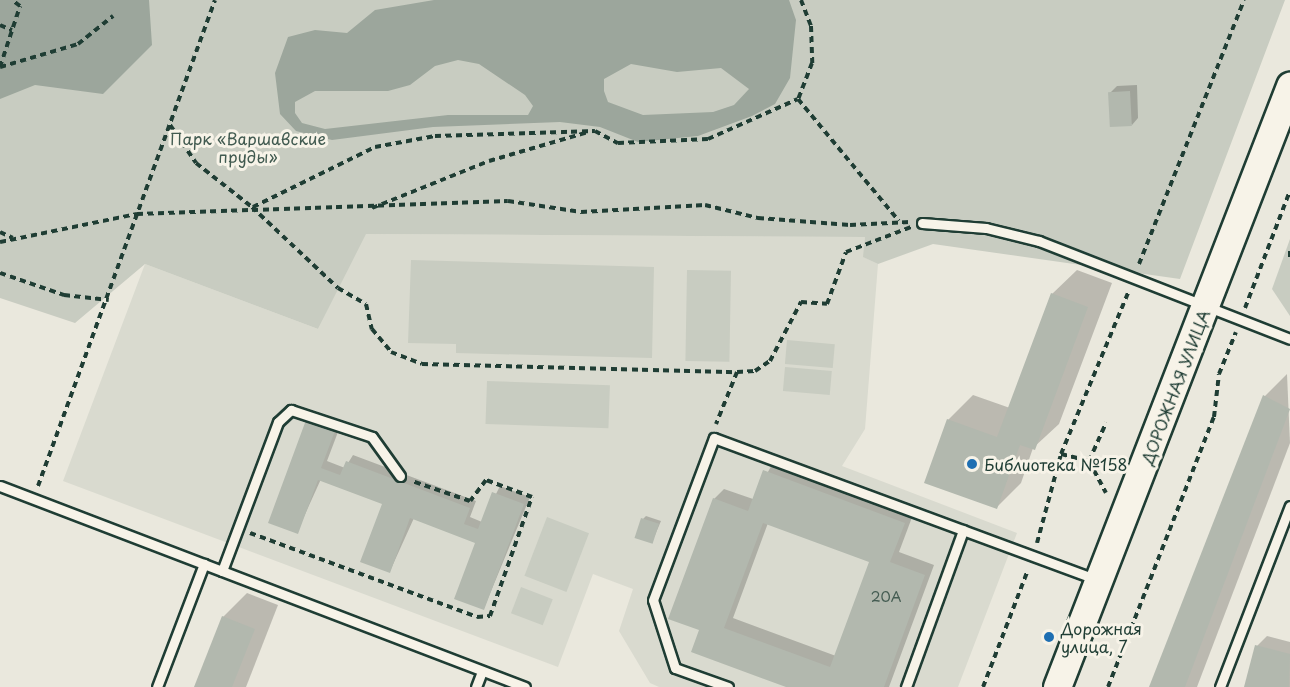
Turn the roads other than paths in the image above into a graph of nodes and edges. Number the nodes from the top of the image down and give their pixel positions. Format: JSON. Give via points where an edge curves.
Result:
{"nodes":[{"id":1,"x":1290,"y":86,"type":"edge"},
{"id":2,"x":922,"y":223,"type":"road end"},
{"id":3,"x":1208,"y":305,"type":"junction"},
{"id":4,"x":1290,"y":339,"type":"edge"},
{"id":5,"x":400,"y":476,"type":"road end"},
{"id":6,"x":0,"y":486,"type":"edge"},
{"id":7,"x":1290,"y":506,"type":"edge"},
{"id":8,"x":963,"y":530,"type":"junction"},
{"id":9,"x":204,"y":564,"type":"junction"},
{"id":10,"x":222,"y":571,"type":"junction"},
{"id":11,"x":1100,"y":581,"type":"junction"},
{"id":12,"x":482,"y":671,"type":"junction"},
{"id":13,"x":157,"y":687,"type":"edge"},
{"id":14,"x":476,"y":687,"type":"edge"},
{"id":15,"x":525,"y":687,"type":"edge"},
{"id":16,"x":728,"y":687,"type":"edge"},
{"id":17,"x":906,"y":687,"type":"edge"},
{"id":18,"x":1058,"y":687,"type":"edge"},
{"id":19,"x":1220,"y":687,"type":"edge"}],
"edges":[{"from":1,"to":3,"type":"main road","name":"ДОРОЖНАЯ УЛИЦА"},
{"from":2,"to":3,"type":"lane","via":[[986,228],[1039,241]]},
{"from":3,"to":4,"type":"lane"},
{"from":3,"to":11,"type":"main road","name":"ДОРОЖНАЯ УЛИЦА"},
{"from":5,"to":10,"type":"lane","via":[[372,437],[291,410],[278,422]]},
{"from":6,"to":9,"type":"lane"},
{"from":7,"to":19,"type":"lane"},
{"from":8,"to":11,"type":"lane"},
{"from":8,"to":16,"type":"lane","via":[[714,438],[653,600],[675,668]]},
{"from":8,"to":17,"type":"lane"},
{"from":9,"to":10,"type":"lane"},
{"from":9,"to":13,"type":"lane"},
{"from":10,"to":12,"type":"lane"},
{"from":11,"to":18,"type":"main road","name":"ДОРОЖНАЯ УЛИЦА"},
{"from":12,"to":14,"type":"lane"},
{"from":12,"to":15,"type":"lane"}]}
